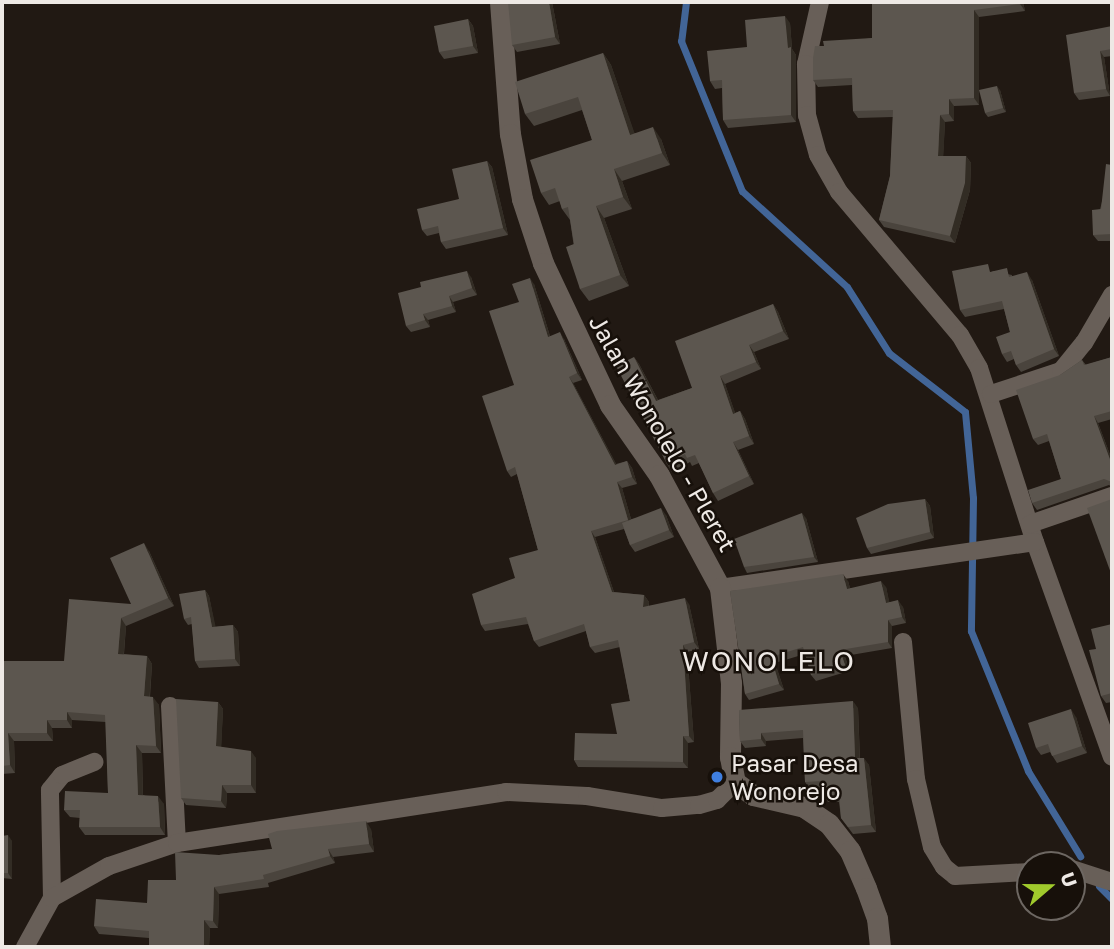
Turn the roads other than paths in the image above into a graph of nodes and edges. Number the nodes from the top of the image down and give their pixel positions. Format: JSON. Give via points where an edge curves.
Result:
{"nodes":[{"id":1,"x":500,"y":2,"type":"edge"},
{"id":2,"x":820,"y":2,"type":"edge"},
{"id":3,"x":1112,"y":296,"type":"edge"},
{"id":4,"x":991,"y":394,"type":"junction"},
{"id":5,"x":1112,"y":496,"type":"edge"},
{"id":6,"x":1032,"y":533,"type":"junction"},
{"id":7,"x":720,"y":588,"type":"junction"},
{"id":8,"x":903,"y":642,"type":"dead end"},
{"id":9,"x":170,"y":706,"type":"dead end"},
{"id":10,"x":1112,"y":757,"type":"edge"},
{"id":11,"x":94,"y":762,"type":"dead end"},
{"id":12,"x":735,"y":782,"type":"junction"},
{"id":13,"x":177,"y":843,"type":"junction"},
{"id":14,"x":1016,"y":873,"type":"edge"},
{"id":15,"x":1086,"y":874,"type":"edge"},
{"id":16,"x":1112,"y":882,"type":"edge"},
{"id":17,"x":52,"y":898,"type":"junction"},
{"id":18,"x":25,"y":947,"type":"edge"},
{"id":19,"x":880,"y":947,"type":"edge"}],
"edges":[{"from":1,"to":7,"type":"main road","name":"Jalan Wonolelo - Pleret","via":[[510,134],[522,199],[543,263],[610,405],[666,486]]},
{"from":2,"to":4,"type":"street","via":[[806,64],[807,115],[818,155],[839,192],[960,335]]},
{"from":3,"to":4,"type":"street","via":[[1084,343],[1061,370]]},
{"from":4,"to":6,"type":"street"},
{"from":5,"to":6,"type":"street"},
{"from":6,"to":7,"type":"street","via":[[919,558]]},
{"from":6,"to":10,"type":"street"},
{"from":7,"to":12,"type":"main road","name":"Jalan Wonolelo - Pleret","via":[[731,682],[730,758]]},
{"from":8,"to":14,"type":"street","via":[[916,779],[932,847],[955,876]]},
{"from":9,"to":13,"type":"street"},
{"from":11,"to":17,"type":"street","via":[[62,775],[50,790]]},
{"from":12,"to":13,"type":"street","via":[[717,800],[699,805],[662,808],[587,796],[506,792]]},
{"from":12,"to":19,"type":"main road","via":[[753,795],[804,807],[829,824],[850,851],[866,888],[877,918]]},
{"from":13,"to":17,"type":"street","via":[[109,866]]},
{"from":15,"to":16,"type":"street"},
{"from":17,"to":18,"type":"street"}]}
